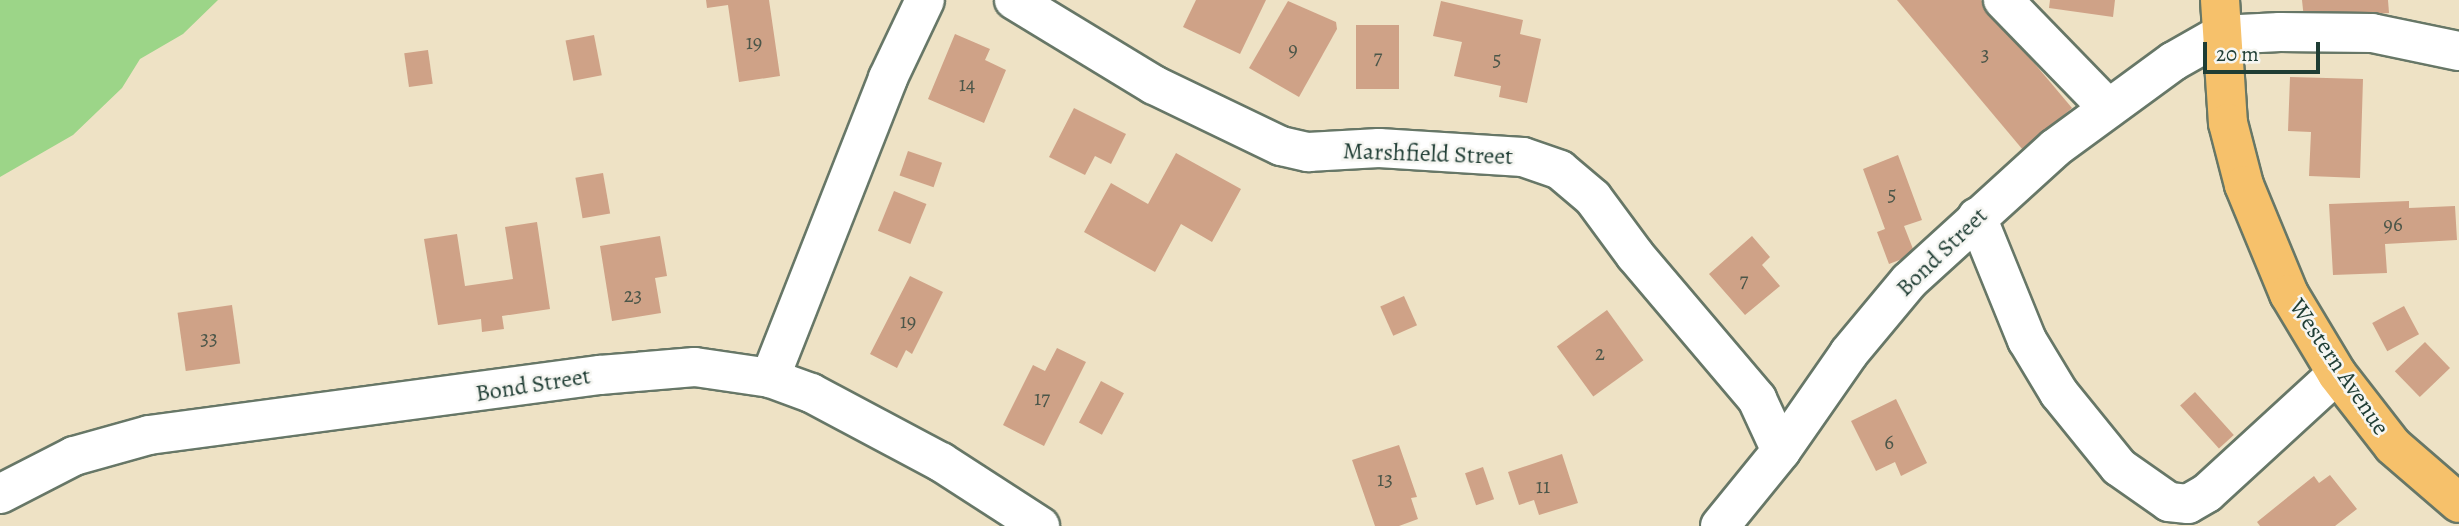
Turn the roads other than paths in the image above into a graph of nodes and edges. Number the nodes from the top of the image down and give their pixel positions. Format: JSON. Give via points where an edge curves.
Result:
{"nodes":[{"id":1,"x":925,"y":0,"type":"edge"},
{"id":2,"x":1014,"y":0,"type":"edge"},
{"id":3,"x":2003,"y":0,"type":"edge"},
{"id":4,"x":2220,"y":18,"type":"edge"},
{"id":5,"x":2459,"y":51,"type":"edge"},
{"id":6,"x":2108,"y":108,"type":"junction"},
{"id":7,"x":1977,"y":217,"type":"junction"},
{"id":8,"x":2337,"y":374,"type":"junction"},
{"id":9,"x":770,"y":378,"type":"junction"},
{"id":10,"x":1782,"y":451,"type":"junction"},
{"id":11,"x":0,"y":494,"type":"edge"},
{"id":12,"x":2459,"y":503,"type":"edge"},
{"id":13,"x":1040,"y":526,"type":"edge"},
{"id":14,"x":1720,"y":526,"type":"edge"}],
"edges":[{"from":1,"to":9,"type":"street","via":[[888,78]]},
{"from":2,"to":10,"type":"street","name":"Marshfield Street","via":[[1154,85],[1281,146],[1308,152],[1379,148],[1523,157],[1560,170],[1594,198],[1757,399]]},
{"from":3,"to":6,"type":"street"},
{"from":4,"to":5,"type":"street","via":[[2372,33]]},
{"from":4,"to":6,"type":"street","name":"Bond Street"},
{"from":4,"to":8,"type":"main road","name":"Western Avenue","via":[[2228,123],[2244,184],[2289,294]]},
{"from":6,"to":7,"type":"street","name":"Bond Street"},
{"from":7,"to":8,"type":"street","via":[[2027,340],[2059,393],[2119,467],[2169,502],[2188,503],[2207,493]]},
{"from":7,"to":10,"type":"street","name":"Bond Street","via":[[1909,281],[1857,343]]},
{"from":8,"to":12,"type":"main road","name":"Western Avenue","via":[[2393,446]]},
{"from":9,"to":11,"type":"street","name":"Bond Street","via":[[695,367],[600,375],[149,435],[74,456]]},
{"from":9,"to":13,"type":"street","name":"Bond Street","via":[[811,393],[942,462]]},
{"from":10,"to":14,"type":"street","name":"Bond Street"}]}
